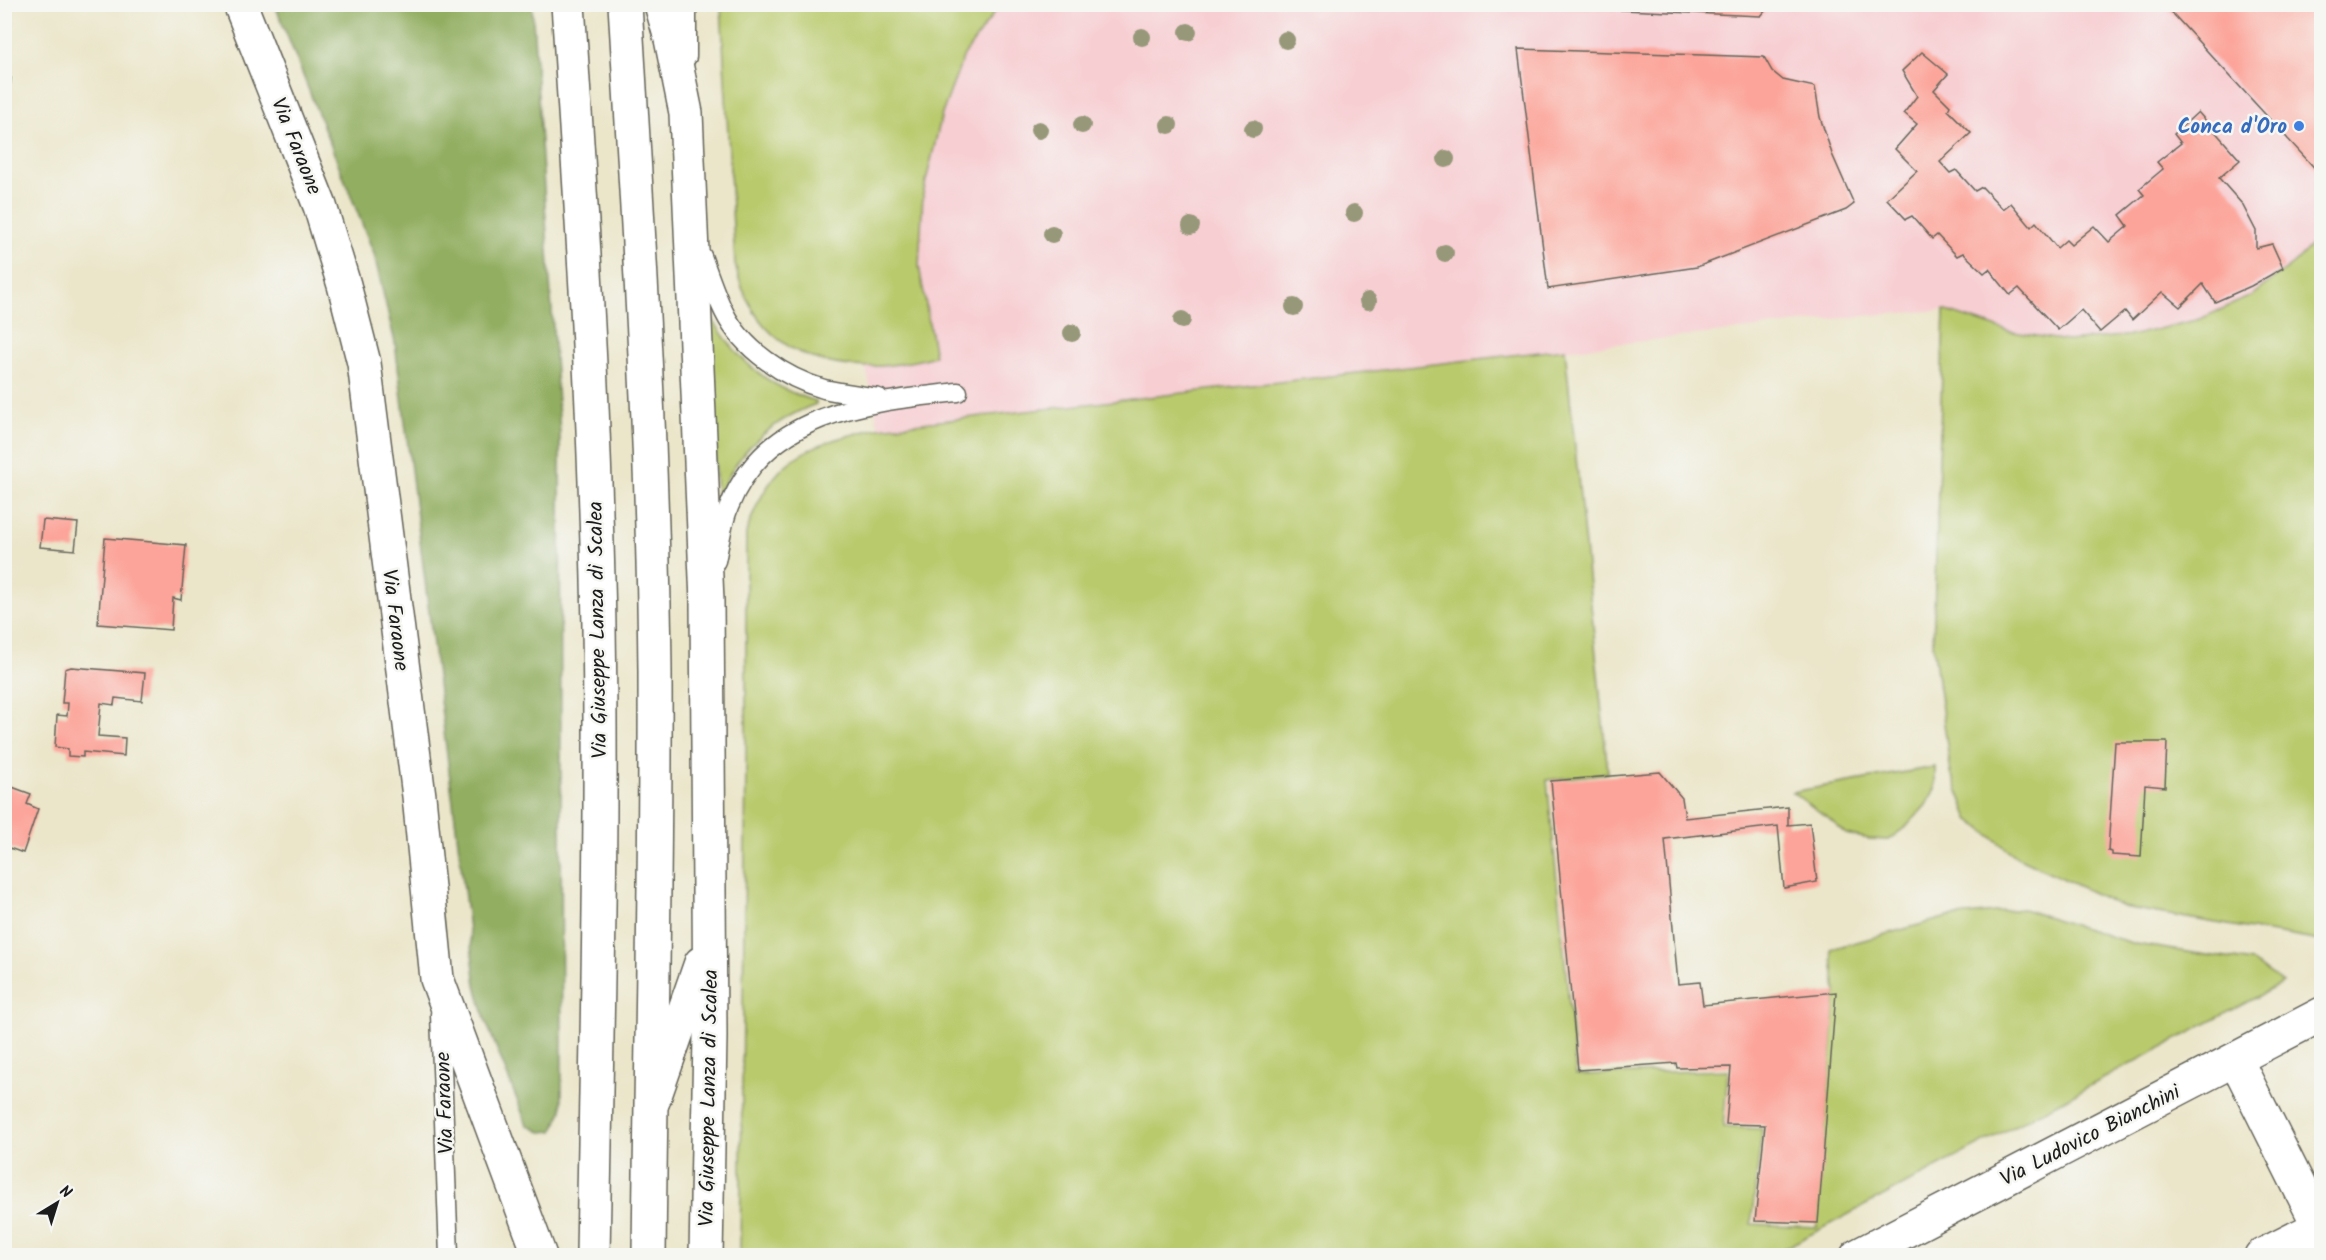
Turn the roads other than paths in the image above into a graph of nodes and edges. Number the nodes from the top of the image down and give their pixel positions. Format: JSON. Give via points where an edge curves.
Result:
{"nodes":[{"id":1,"x":240,"y":4,"type":"edge"},
{"id":2,"x":568,"y":4,"type":"edge"},
{"id":3,"x":625,"y":4,"type":"edge"},
{"id":4,"x":661,"y":4,"type":"edge"},
{"id":5,"x":687,"y":4,"type":"edge"},
{"id":6,"x":686,"y":113,"type":"junction"},
{"id":7,"x":690,"y":222,"type":"junction"},
{"id":8,"x":958,"y":392,"type":"dead end"},
{"id":9,"x":890,"y":399,"type":"junction"},
{"id":10,"x":707,"y":601,"type":"junction"},
{"id":11,"x":709,"y":939,"type":"junction"},
{"id":12,"x":437,"y":979,"type":"junction"},
{"id":13,"x":2322,"y":1014,"type":"edge"},
{"id":14,"x":2236,"y":1060,"type":"junction"},
{"id":15,"x":651,"y":1109,"type":"junction"},
{"id":16,"x":2321,"y":1228,"type":"edge"},
{"id":17,"x":449,"y":1256,"type":"edge"},
{"id":18,"x":540,"y":1256,"type":"edge"},
{"id":19,"x":593,"y":1256,"type":"edge"},
{"id":20,"x":649,"y":1256,"type":"edge"},
{"id":21,"x":706,"y":1256,"type":"edge"},
{"id":22,"x":1857,"y":1256,"type":"edge"},
{"id":23,"x":2261,"y":1256,"type":"edge"}],
"edges":[{"from":1,"to":12,"type":"street","name":"Via Faraone","via":[[320,206],[364,363],[419,796]]},
{"from":2,"to":19,"type":"street","name":"Via Giuseppe Lanza di Scalea","via":[[597,516],[600,846]]},
{"from":3,"to":15,"type":"street","via":[[652,522],[655,715]]},
{"from":4,"to":6,"type":"street","name":"Via Giuseppe Lanza di Scalea"},
{"from":5,"to":6,"type":"lane","name":"Via Giuseppe Lanza di Scalea"},
{"from":6,"to":7,"type":"street","name":"Via Giuseppe Lanza di Scalea"},
{"from":7,"to":9,"type":"lane","via":[[725,314],[743,340],[767,361],[796,378],[824,389]]},
{"from":7,"to":10,"type":"street","name":"Via Giuseppe Lanza di Scalea"},
{"from":8,"to":9,"type":"lane"},
{"from":9,"to":10,"type":"lane","via":[[832,413],[768,448],[747,474],[729,507]]},
{"from":10,"to":11,"type":"street","name":"Via Giuseppe Lanza di Scalea"},
{"from":11,"to":15,"type":"street"},
{"from":11,"to":21,"type":"street","name":"Via Giuseppe Lanza di Scalea"},
{"from":12,"to":17,"type":"lane","name":"Via Faraone"},
{"from":12,"to":18,"type":"street"},
{"from":13,"to":14,"type":"street","name":"Via Ludovico Bianchini"},
{"from":14,"to":16,"type":"street"},
{"from":14,"to":22,"type":"street","name":"Via Ludovico Bianchini"},
{"from":15,"to":20,"type":"street"},
{"from":16,"to":23,"type":"street"}]}
